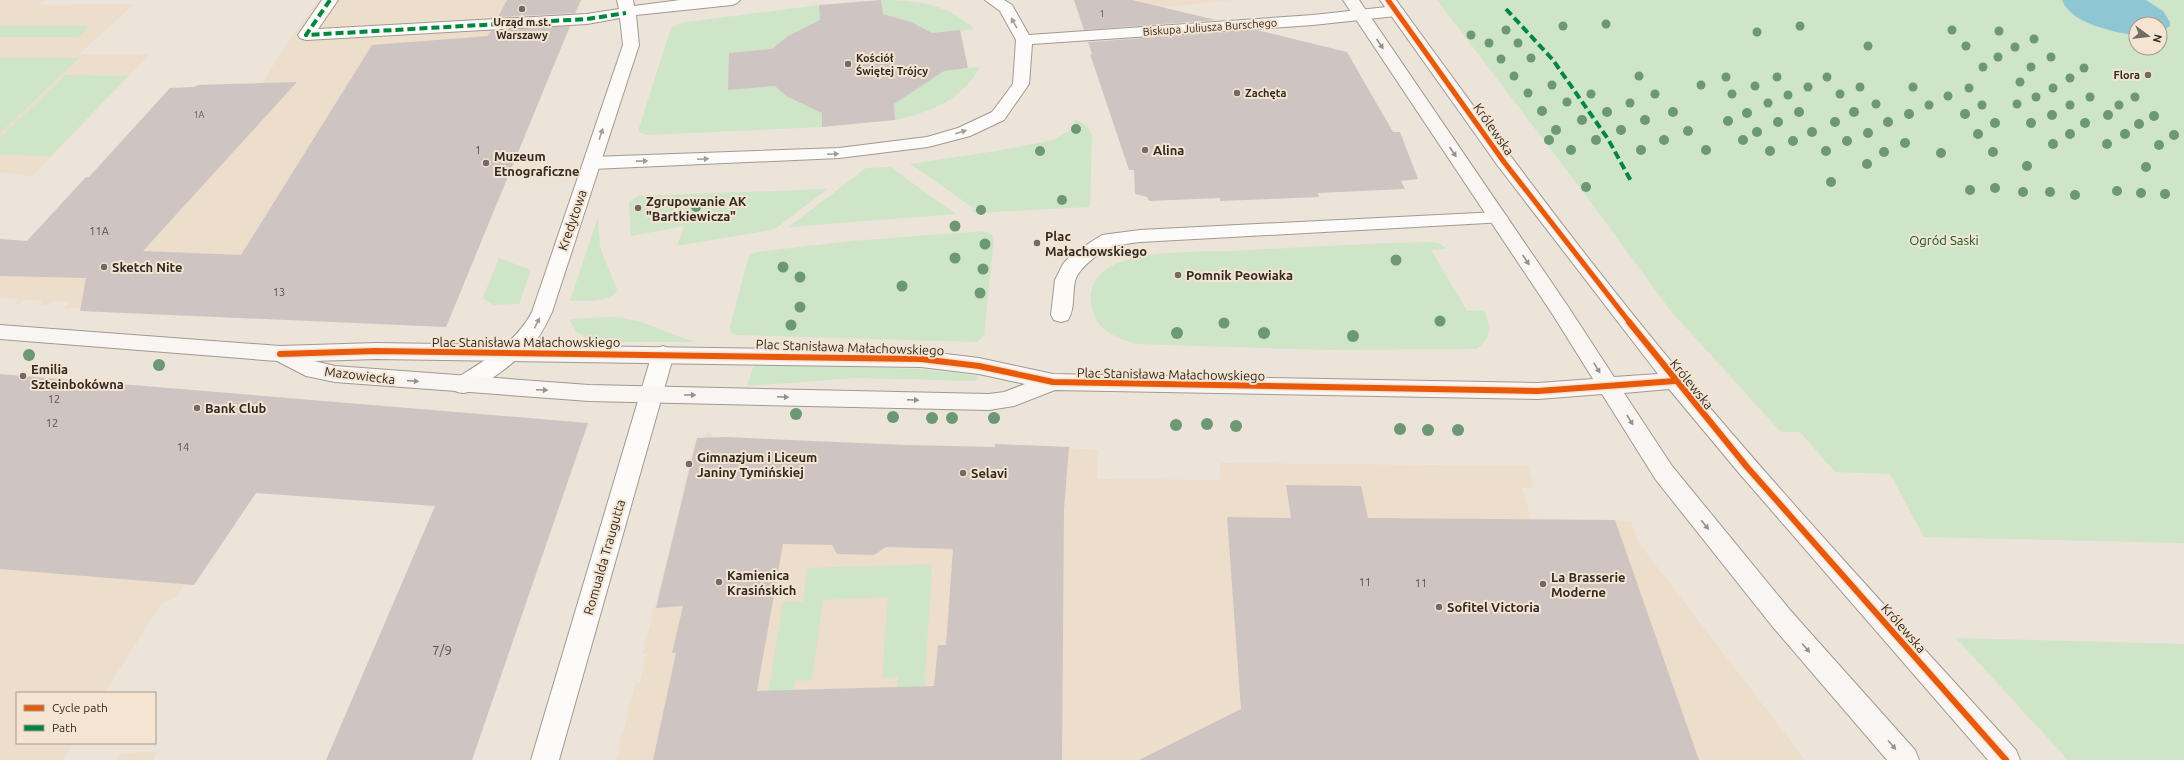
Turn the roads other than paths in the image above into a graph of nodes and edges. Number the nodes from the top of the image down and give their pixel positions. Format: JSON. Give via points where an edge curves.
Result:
{"nodes":[{"id":1,"x":330,"y":0,"type":"edge"},
{"id":2,"x":732,"y":0,"type":"edge"},
{"id":3,"x":993,"y":0,"type":"edge"},
{"id":4,"x":1392,"y":6,"type":"edge"},
{"id":5,"x":625,"y":7,"type":"edge"},
{"id":6,"x":1356,"y":8,"type":"edge"},
{"id":7,"x":1024,"y":40,"type":"junction"},
{"id":8,"x":592,"y":162,"type":"junction"},
{"id":9,"x":1498,"y":218,"type":"junction"},
{"id":10,"x":1061,"y":315,"type":"dead end"},
{"id":11,"x":0,"y":332,"type":"edge"},
{"id":12,"x":513,"y":353,"type":"junction"},
{"id":13,"x":280,"y":354,"type":"junction"},
{"id":14,"x":663,"y":354,"type":"junction"},
{"id":15,"x":1675,"y":381,"type":"junction"},
{"id":16,"x":1053,"y":382,"type":"junction"},
{"id":17,"x":463,"y":385,"type":"junction"},
{"id":18,"x":1609,"y":387,"type":"junction"},
{"id":19,"x":651,"y":395,"type":"junction"},
{"id":20,"x":544,"y":760,"type":"edge"},
{"id":21,"x":1905,"y":760,"type":"edge"},
{"id":22,"x":2006,"y":760,"type":"edge"}],
"edges":[{"from":1,"to":5,"type":"street","via":[[306,35],[587,19]]},
{"from":2,"to":5,"type":"street"},
{"from":7,"to":3,"type":"street","one_way":true,"via":[[1006,8]]},
{"from":4,"to":6,"type":"street","name":"Biskupa Juliusza Burschego"},
{"from":4,"to":15,"type":"street","name":"Królewska","via":[[1504,162]]},
{"from":8,"to":5,"type":"street","name":"Kredytowa","one_way":true,"via":[[631,45]]},
{"from":6,"to":7,"type":"street","name":"Biskupa Juliusza Burschego","via":[[1305,21]]},
{"from":6,"to":9,"type":"street","one_way":true},
{"from":8,"to":7,"type":"street","one_way":true,"via":[[839,153],[928,142],[956,134],[998,116],[1021,84]]},
{"from":12,"to":8,"type":"street","name":"Kredytowa","one_way":true,"via":[[531,333],[542,312]]},
{"from":9,"to":10,"type":"street","via":[[1140,236],[1109,240],[1079,259],[1070,269],[1065,280]]},
{"from":9,"to":18,"type":"street","one_way":true},
{"from":11,"to":13,"type":"street","name":"Mazowiecka"},
{"from":12,"to":13,"type":"street","name":"Plac Stanisława Małachowskiego"},
{"from":12,"to":14,"type":"street","name":"Plac Stanisława Małachowskiego"},
{"from":12,"to":17,"type":"street","name":"Kredytowa"},
{"from":13,"to":17,"type":"street","name":"Mazowiecka","one_way":true,"via":[[314,370],[335,374]]},
{"from":14,"to":16,"type":"street","name":"Plac Stanisława Małachowskiego","via":[[951,361]]},
{"from":14,"to":19,"type":"street","name":"Romualda Traugutta"},
{"from":15,"to":18,"type":"street"},
{"from":15,"to":22,"type":"street","name":"Królewska","via":[[1747,467]]},
{"from":16,"to":18,"type":"street","name":"Plac Stanisława Małachowskiego","via":[[1503,391]]},
{"from":19,"to":16,"type":"street","name":"Plac Stanisława Małachowskiego","one_way":true,"via":[[989,402],[1006,400]]},
{"from":17,"to":19,"type":"street","name":"Mazowiecka","one_way":true},
{"from":18,"to":21,"type":"street","one_way":true,"via":[[1664,473],[1781,618]]},
{"from":19,"to":20,"type":"street","name":"Romualda Traugutta"}]}
